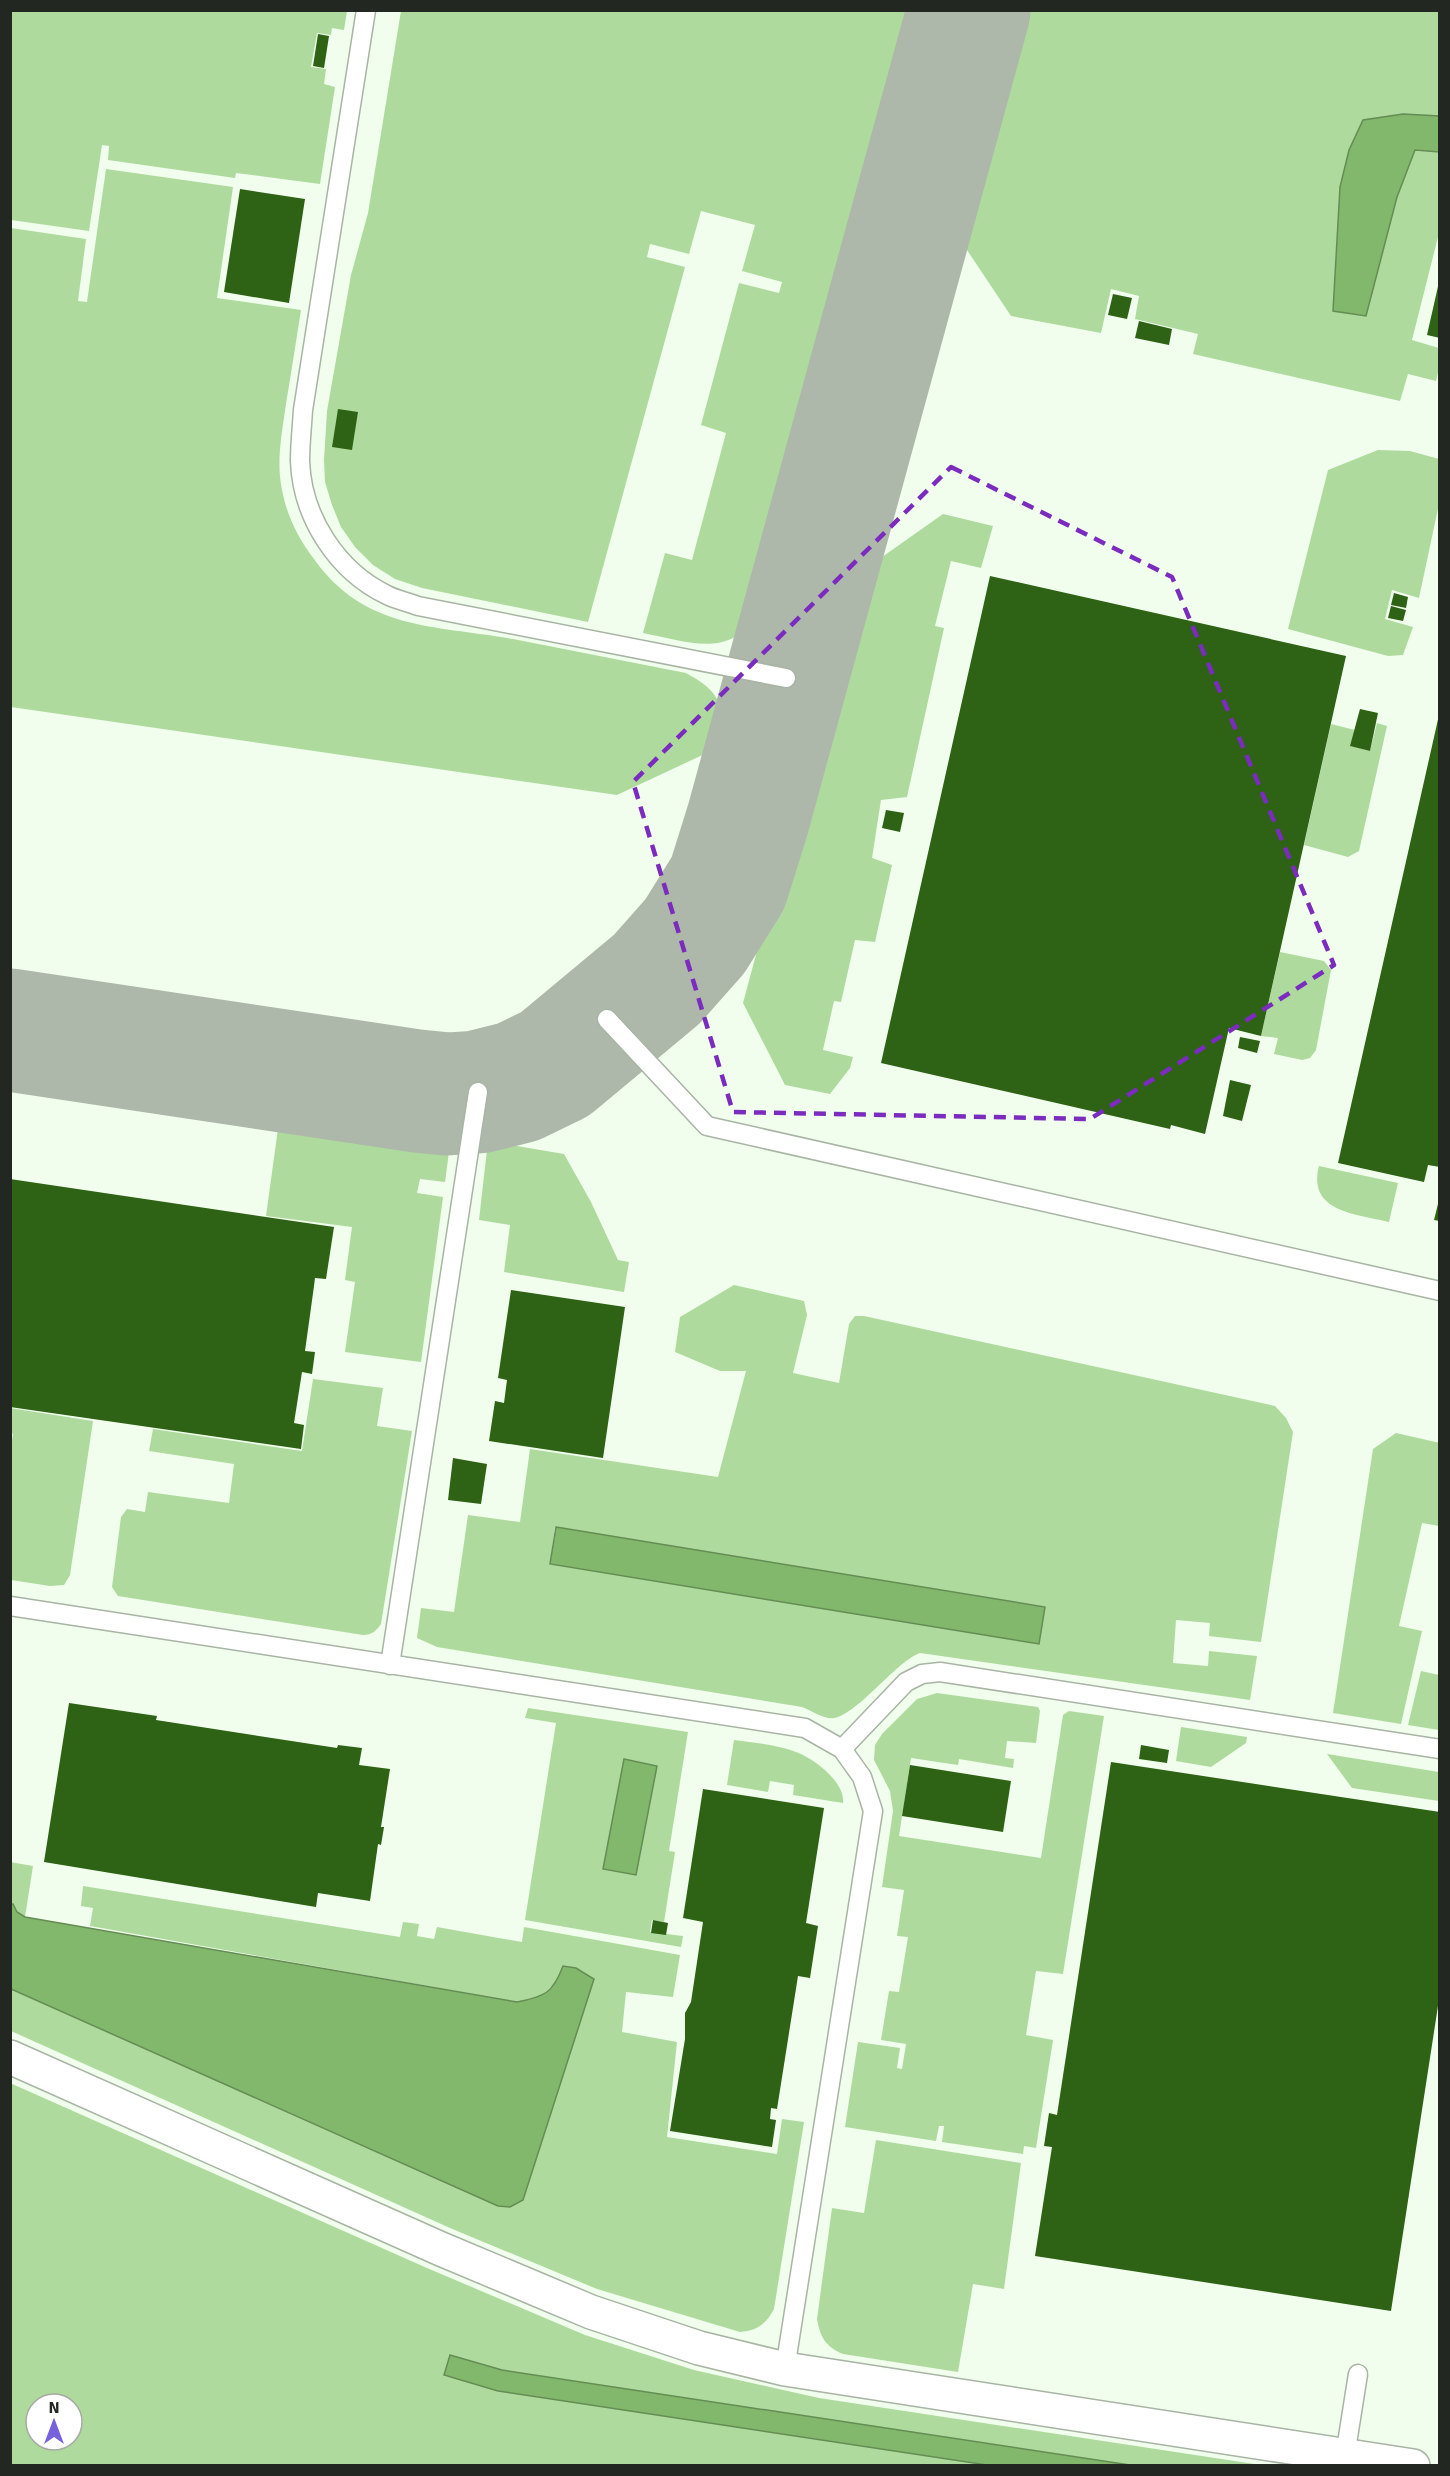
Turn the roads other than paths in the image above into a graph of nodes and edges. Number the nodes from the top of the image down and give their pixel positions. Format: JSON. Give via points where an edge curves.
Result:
{"nodes":[{"id":1,"x":366,"y":10,"type":"edge"},
{"id":2,"x":786,"y":678,"type":"dead end"},
{"id":3,"x":607,"y":1019,"type":"dead end"},
{"id":4,"x":478,"y":1092,"type":"dead end"},
{"id":5,"x":1440,"y":1291,"type":"edge"},
{"id":6,"x":10,"y":1606,"type":"edge"},
{"id":7,"x":390,"y":1665,"type":"junction"},
{"id":8,"x":842,"y":1749,"type":"junction"},
{"id":9,"x":1440,"y":1749,"type":"edge"},
{"id":10,"x":10,"y":2057,"type":"edge"},
{"id":11,"x":785,"y":2369,"type":"junction"},
{"id":12,"x":1358,"y":2374,"type":"dead end"},
{"id":13,"x":1345,"y":2456,"type":"junction"},
{"id":14,"x":1413,"y":2466,"type":"edge"}],
"edges":[{"from":1,"to":2,"type":"lane","via":[[303,419],[303,487],[323,537],[362,580],[387,595],[418,606]]},
{"from":3,"to":5,"type":"lane","via":[[706,1126]]},
{"from":4,"to":7,"type":"lane"},
{"from":6,"to":7,"type":"lane"},
{"from":7,"to":8,"type":"lane","via":[[805,1728]]},
{"from":8,"to":9,"type":"lane","via":[[906,1683],[922,1674],[940,1672]]},
{"from":8,"to":11,"type":"lane","via":[[862,1777],[873,1810]]},
{"from":10,"to":11,"type":"street","via":[[591,2312],[699,2348]]},
{"from":11,"to":13,"type":"street"},
{"from":12,"to":13,"type":"lane"},
{"from":13,"to":14,"type":"street"}]}
